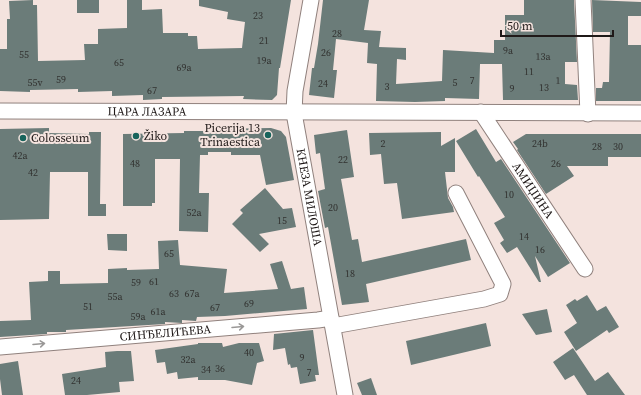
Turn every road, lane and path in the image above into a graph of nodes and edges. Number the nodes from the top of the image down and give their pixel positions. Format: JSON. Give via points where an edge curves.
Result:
{"nodes":[{"id":1,"x":311,"y":0,"type":"edge"},
{"id":2,"x":583,"y":0,"type":"edge"},
{"id":3,"x":0,"y":111,"type":"edge"},
{"id":4,"x":482,"y":112,"type":"junction"},
{"id":5,"x":294,"y":113,"type":"junction"},
{"id":6,"x":641,"y":113,"type":"edge"},
{"id":7,"x":588,"y":114,"type":"junction"},
{"id":8,"x":456,"y":194,"type":"dead end"},
{"id":9,"x":585,"y":269,"type":"dead end"},
{"id":10,"x":332,"y":322,"type":"junction"},
{"id":11,"x":0,"y":347,"type":"edge"},
{"id":12,"x":345,"y":395,"type":"edge"}],
"edges":[{"from":1,"to":5,"type":"street","name":"КНЕЗА МИЛОША","via":[[295,91]]},
{"from":2,"to":7,"type":"street"},
{"from":3,"to":5,"type":"street","name":"ЦАРА ЛАЗАРА"},
{"from":4,"to":5,"type":"street"},
{"from":4,"to":7,"type":"street"},
{"from":4,"to":9,"type":"street","name":"АМИЏИНА"},
{"from":5,"to":10,"type":"street","name":"КНЕЗА МИЛОША"},
{"from":6,"to":7,"type":"street"},
{"from":8,"to":10,"type":"street","name":"СИНЂЕЛИЋЕВА","via":[[503,284],[500,294],[484,299]]},
{"from":11,"to":10,"type":"street","name":"СИНЂЕЛИЋЕВА","one_way":true,"via":[[318,320]]},
{"from":10,"to":12,"type":"street","name":"КНЕЗА МИЛОША"}]}
